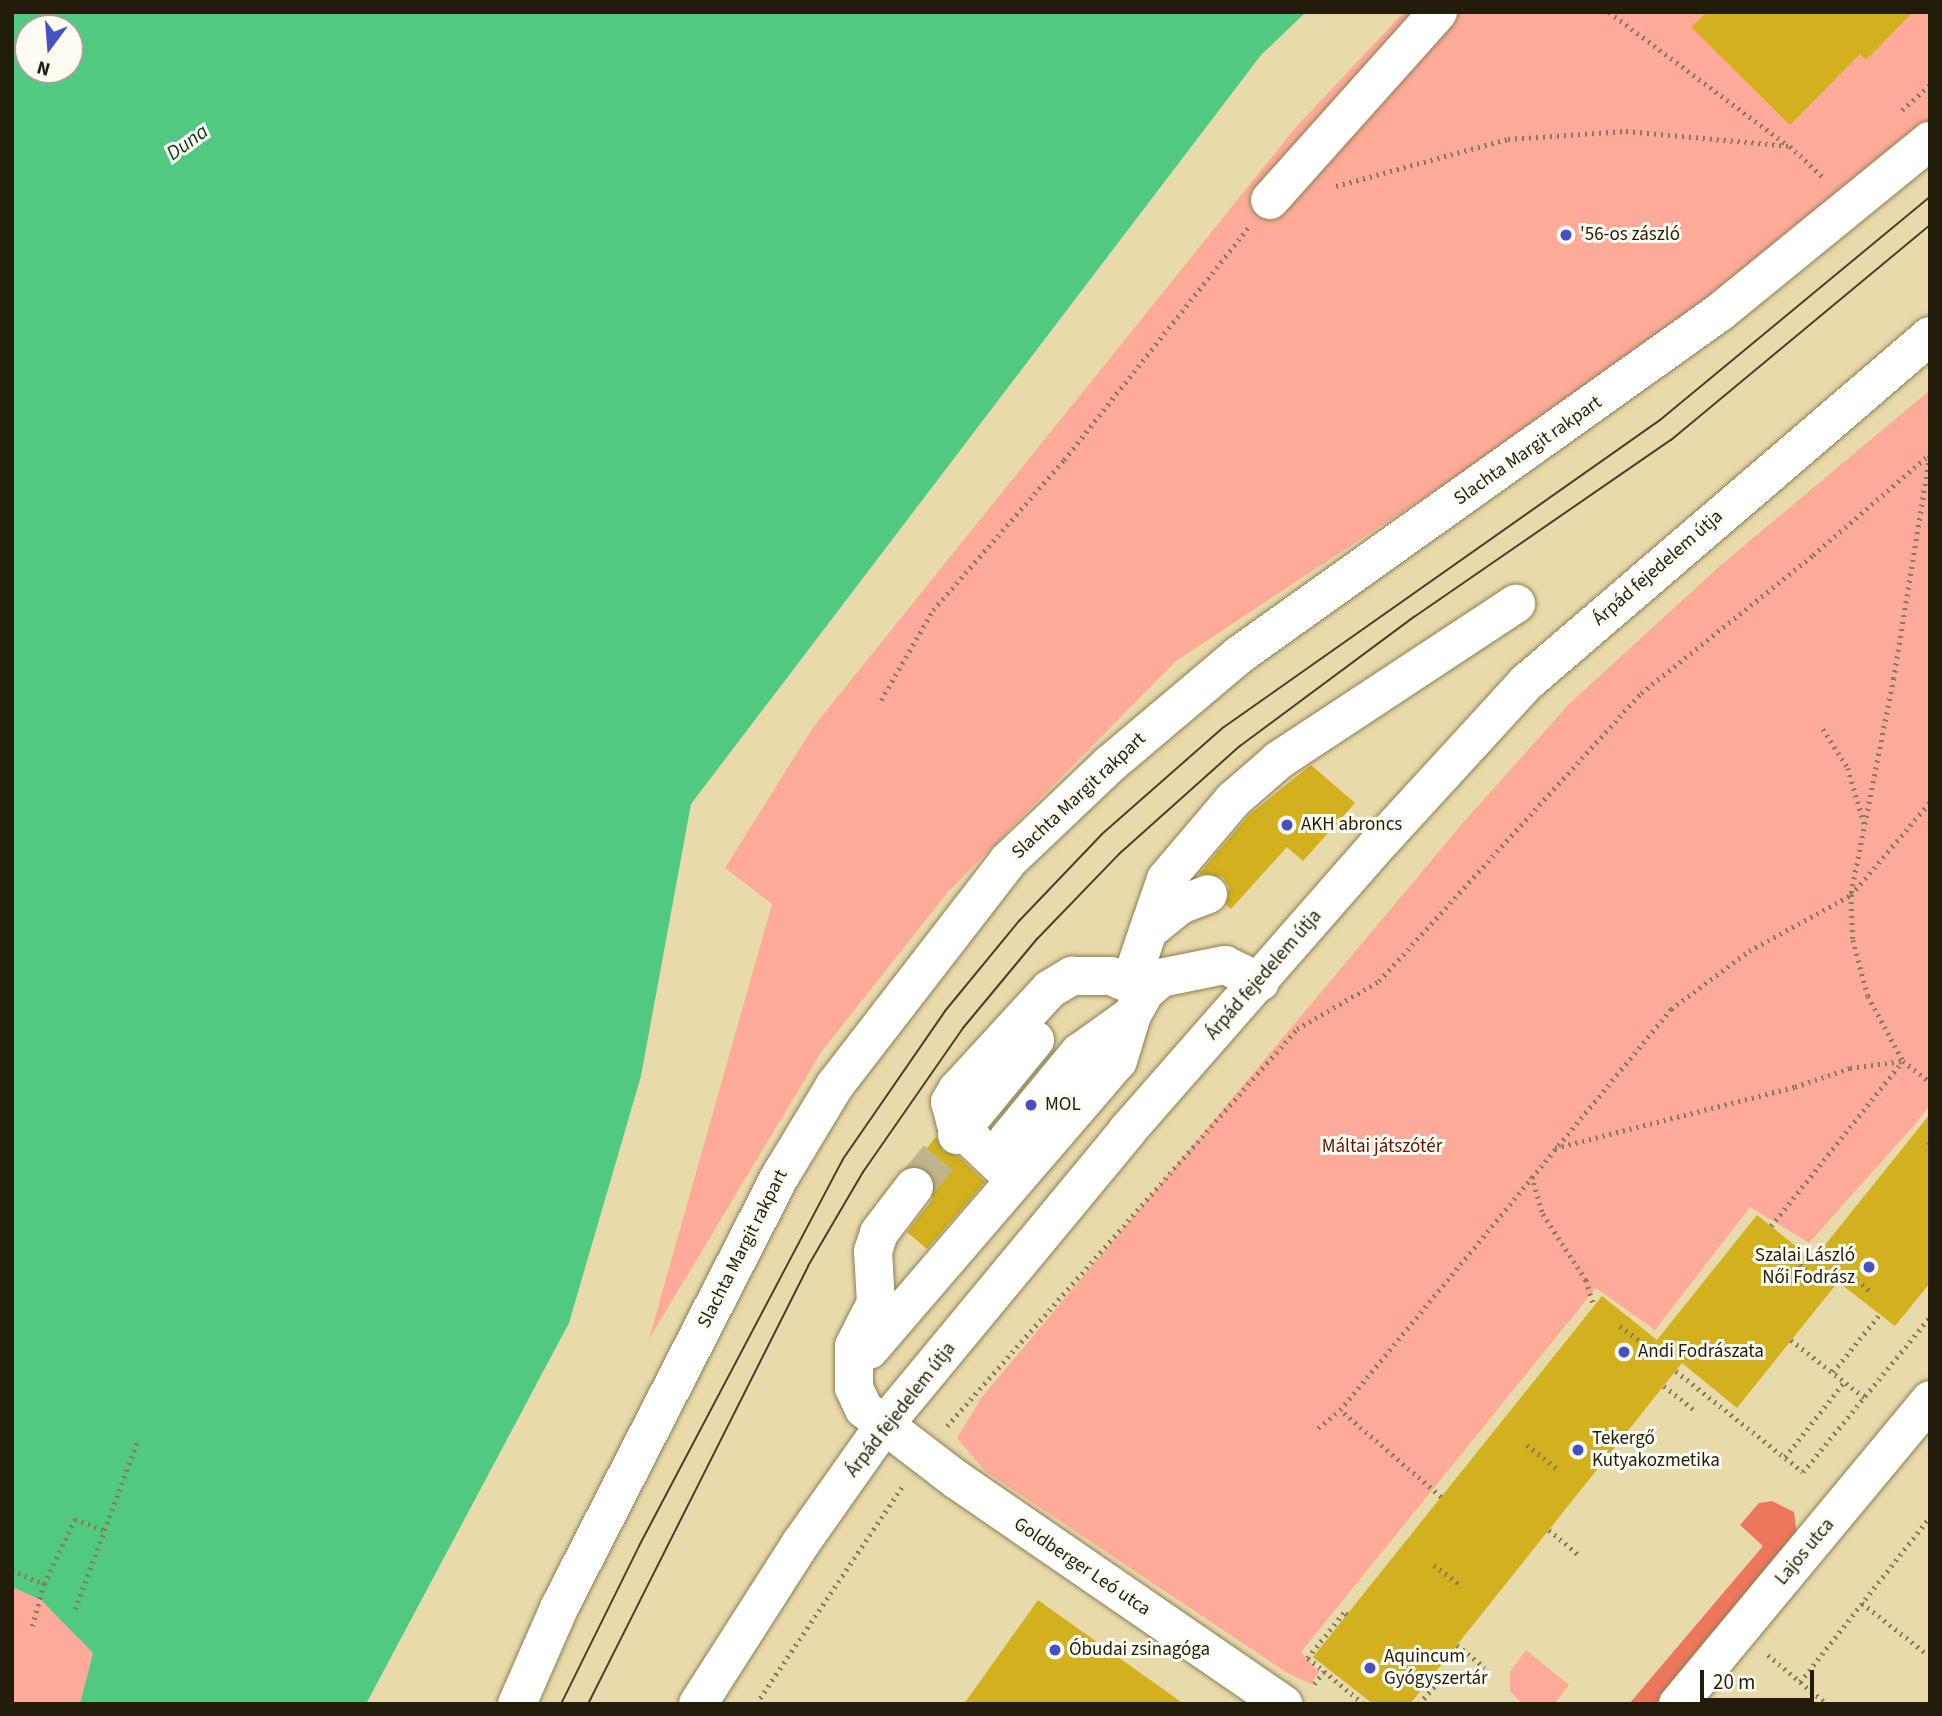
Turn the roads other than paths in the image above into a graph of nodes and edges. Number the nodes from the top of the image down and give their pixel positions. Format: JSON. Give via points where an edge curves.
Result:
{"nodes":[{"id":1,"x":1438,"y":12,"type":"edge"},
{"id":2,"x":1930,"y":141,"type":"edge"},
{"id":3,"x":1270,"y":200,"type":"road end"},
{"id":4,"x":1930,"y":336,"type":"edge"},
{"id":5,"x":1516,"y":604,"type":"dead end"},
{"id":6,"x":1208,"y":894,"type":"dead end"},
{"id":7,"x":1148,"y":931,"type":"junction"},
{"id":8,"x":1076,"y":948,"type":"dead end"},
{"id":9,"x":1259,"y":982,"type":"junction"},
{"id":10,"x":1133,"y":989,"type":"junction"},
{"id":11,"x":1014,"y":1179,"type":"junction"},
{"id":12,"x":914,"y":1187,"type":"tunnel mouth"},
{"id":13,"x":857,"y":1365,"type":"junction"},
{"id":14,"x":1930,"y":1399,"type":"edge"},
{"id":15,"x":885,"y":1424,"type":"junction"},
{"id":16,"x":517,"y":1704,"type":"edge"},
{"id":17,"x":698,"y":1704,"type":"edge"},
{"id":18,"x":1283,"y":1704,"type":"edge"},
{"id":19,"x":1678,"y":1704,"type":"edge"}],
"edges":[{"from":1,"to":3,"type":"street"},
{"from":2,"to":16,"type":"street","name":"Slachta Margit rakpart","via":[[1720,312],[1239,655],[1111,764],[1009,861],[835,1085],[782,1173],[559,1606]]},
{"from":4,"to":9,"type":"street","name":"Árpád fejedelem útja","via":[[1527,682]]},
{"from":5,"to":7,"type":"street","via":[[1279,760],[1233,800],[1166,879]]},
{"from":6,"to":7,"type":"street","via":[[1180,905]]},
{"from":7,"to":10,"type":"street"},
{"from":8,"to":10,"type":"street"},
{"from":9,"to":10,"type":"street","via":[[1224,965],[1187,969]]},
{"from":9,"to":15,"type":"street","name":"Árpád fejedelem útja","via":[[1127,1131]]},
{"from":10,"to":11,"type":"street","via":[[1008,1139]]},
{"from":10,"to":11,"type":"street","via":[[1077,998],[1052,1019],[960,1132]]},
{"from":11,"to":13,"type":"street"},
{"from":12,"to":13,"type":"street","name":"Goldberger Leó utca","via":[[876,1242],[871,1263],[876,1303],[854,1346]]},
{"from":13,"to":15,"type":"street","name":"Goldberger Leó utca","via":[[858,1399]]},
{"from":14,"to":19,"type":"street","name":"Lajos utca"},
{"from":15,"to":17,"type":"street","name":"Árpád fejedelem útja","via":[[801,1543]]},
{"from":15,"to":18,"type":"street","name":"Goldberger Leó utca","via":[[923,1456]]}]}
